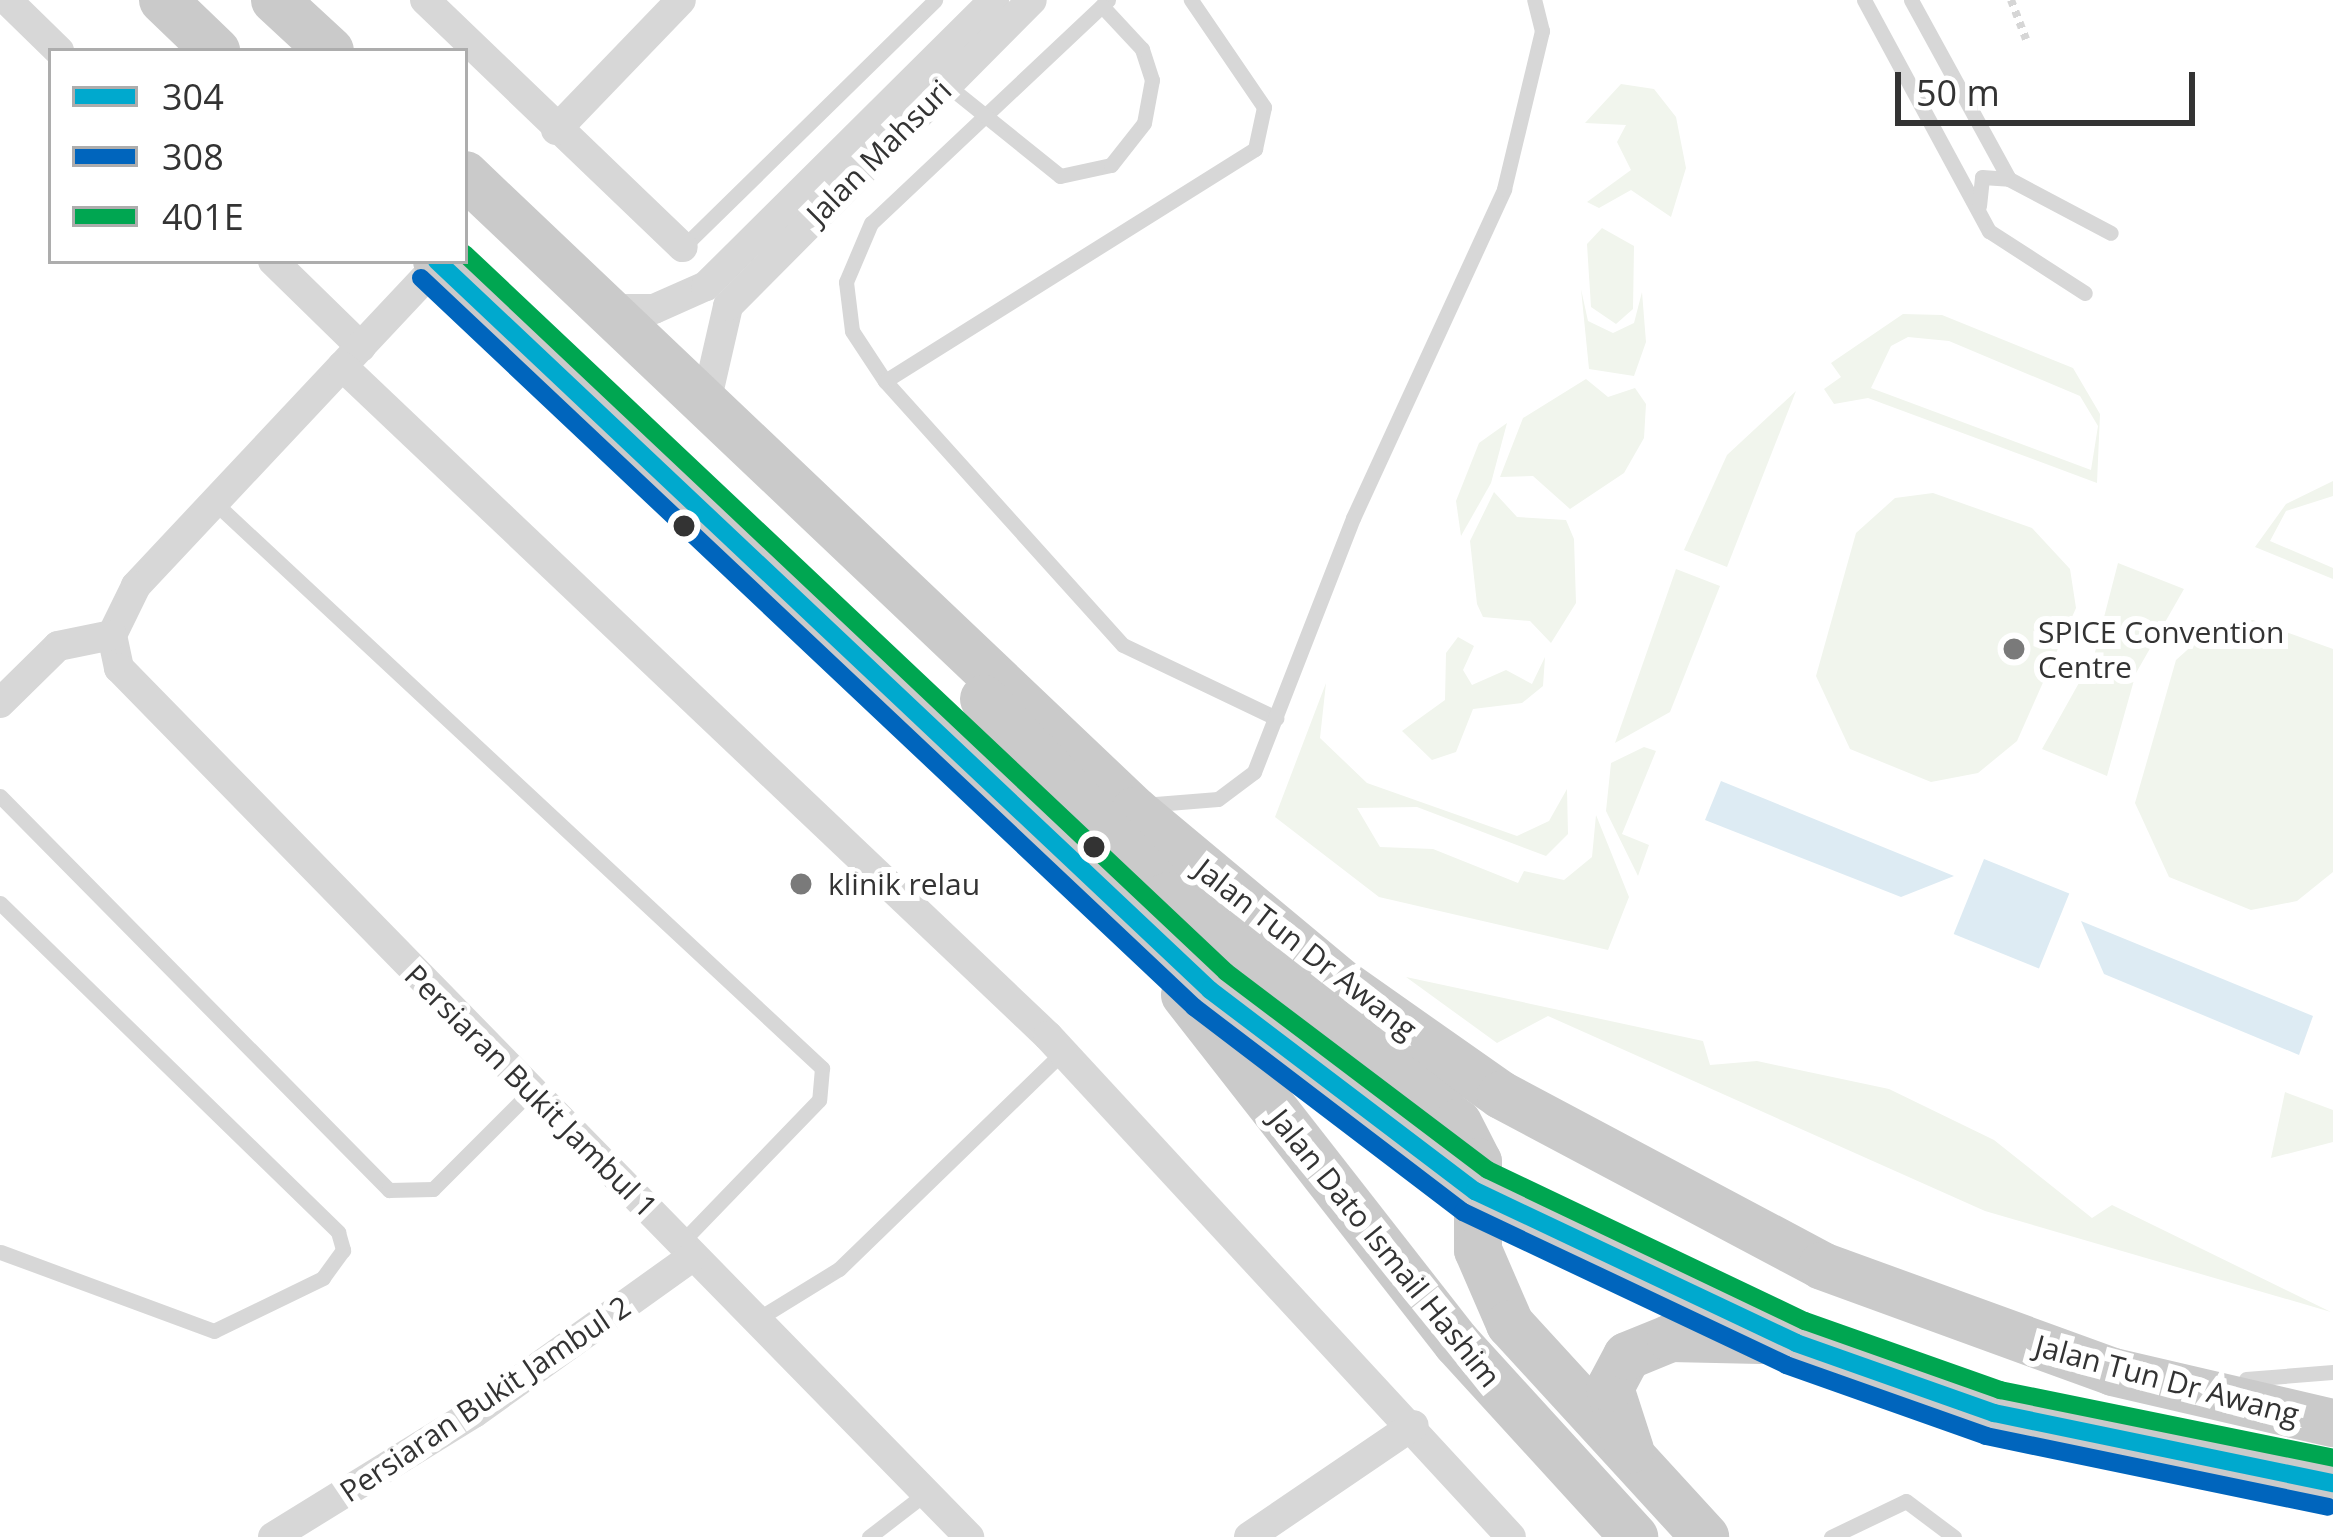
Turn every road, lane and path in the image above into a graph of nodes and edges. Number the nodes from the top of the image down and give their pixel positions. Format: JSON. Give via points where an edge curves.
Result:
{"nodes":[{"id":1,"x":8,"y":0,"type":"edge"},
{"id":2,"x":163,"y":0,"type":"edge"},
{"id":3,"x":275,"y":0,"type":"edge"},
{"id":4,"x":425,"y":0,"type":"edge"},
{"id":5,"x":681,"y":0,"type":"edge"},
{"id":6,"x":934,"y":0,"type":"edge"},
{"id":7,"x":994,"y":0,"type":"edge"},
{"id":8,"x":1032,"y":0,"type":"edge"},
{"id":9,"x":1191,"y":0,"type":"edge"},
{"id":10,"x":1534,"y":0,"type":"edge"},
{"id":11,"x":1864,"y":0,"type":"edge"},
{"id":12,"x":1911,"y":0,"type":"edge"},
{"id":13,"x":2011,"y":0,"type":"edge"},
{"id":14,"x":1105,"y":3,"type":"edge"},
{"id":15,"x":2026,"y":39,"type":"dead end"},
{"id":16,"x":56,"y":48,"type":"edge"},
{"id":17,"x":213,"y":48,"type":"edge"},
{"id":18,"x":327,"y":48,"type":"edge"},
{"id":19,"x":947,"y":85,"type":"junction"},
{"id":20,"x":987,"y":119,"type":"junction"},
{"id":21,"x":556,"y":130,"type":"junction"},
{"id":22,"x":468,"y":179,"type":"edge"},
{"id":23,"x":2008,"y":179,"type":"junction"},
{"id":24,"x":1989,"y":232,"type":"junction"},
{"id":25,"x":2111,"y":232,"type":"dead end"},
{"id":26,"x":683,"y":248,"type":"joint"},
{"id":27,"x":275,"y":264,"type":"edge"},
{"id":28,"x":436,"y":264,"type":"edge"},
{"id":29,"x":440,"y":264,"type":"edge"},
{"id":30,"x":2086,"y":292,"type":"dead end"},
{"id":31,"x":717,"y":296,"type":"junction"},
{"id":32,"x":610,"y":309,"type":"junction"},
{"id":33,"x":351,"y":356,"type":"junction"},
{"id":34,"x":885,"y":381,"type":"junction"},
{"id":35,"x":707,"y":398,"type":"junction"},
{"id":36,"x":214,"y":502,"type":"junction"},
{"id":37,"x":883,"y":568,"type":"junction"},
{"id":38,"x":112,"y":635,"type":"junction"},
{"id":39,"x":0,"y":703,"type":"edge"},
{"id":40,"x":1276,"y":718,"type":"junction"},
{"id":41,"x":0,"y":796,"type":"edge"},
{"id":42,"x":1130,"y":806,"type":"junction"},
{"id":43,"x":1106,"y":890,"type":"junction"},
{"id":44,"x":0,"y":903,"type":"edge"},
{"id":45,"x":1063,"y":1052,"type":"junction"},
{"id":46,"x":531,"y":1091,"type":"junction"},
{"id":47,"x":1475,"y":1191,"type":"junction"},
{"id":48,"x":687,"y":1249,"type":"junction"},
{"id":49,"x":0,"y":1252,"type":"edge"},
{"id":50,"x":756,"y":1320,"type":"junction"},
{"id":51,"x":1796,"y":1343,"type":"junction"},
{"id":52,"x":2113,"y":1372,"type":"junction"},
{"id":53,"x":2333,"y":1372,"type":"edge"},
{"id":54,"x":2333,"y":1424,"type":"edge"},
{"id":55,"x":1414,"y":1425,"type":"junction"},
{"id":56,"x":1646,"y":1474,"type":"junction"},
{"id":57,"x":2333,"y":1483,"type":"edge"},
{"id":58,"x":926,"y":1493,"type":"junction"},
{"id":59,"x":1256,"y":1535,"type":"edge"},
{"id":60,"x":273,"y":1537,"type":"edge"},
{"id":61,"x":869,"y":1537,"type":"edge"},
{"id":62,"x":970,"y":1537,"type":"edge"},
{"id":63,"x":1511,"y":1537,"type":"edge"},
{"id":64,"x":1634,"y":1537,"type":"edge"},
{"id":65,"x":1705,"y":1537,"type":"edge"},
{"id":66,"x":1831,"y":1537,"type":"edge"},
{"id":67,"x":1954,"y":1537,"type":"edge"}],
"edges":[{"from":1,"to":16,"type":"street"},
{"from":2,"to":17,"type":"main road"},
{"from":3,"to":18,"type":"main road"},
{"from":4,"to":21,"type":"street"},
{"from":5,"to":21,"type":"street"},
{"from":6,"to":26,"type":"lane"},
{"from":7,"to":31,"type":"street","name":"Jalan Mahsuri"},
{"from":8,"to":19,"type":"street","name":"Jalan Mahsuri"},
{"from":9,"to":34,"type":"lane","via":[[1264,107],[1255,149]]},
{"from":10,"to":40,"type":"lane","via":[[1542,31],[1504,189],[1353,518]]},
{"from":11,"to":24,"type":"lane"},
{"from":12,"to":23,"type":"lane"},
{"from":13,"to":15,"type":"path"},
{"from":14,"to":20,"type":"lane"},
{"from":14,"to":20,"type":"lane","via":[[1142,50],[1152,80],[1128,149],[1060,176]]},
{"from":19,"to":20,"type":"lane"},
{"from":19,"to":31,"type":"street","name":"Jalan Mahsuri"},
{"from":20,"to":34,"type":"lane","via":[[872,223],[846,282],[852,331]]},
{"from":21,"to":26,"type":"street"},
{"from":22,"to":32,"type":"main road","name":"Jalan Tun Dr Awang"},
{"from":23,"to":24,"type":"lane","via":[[1976,183]]},
{"from":23,"to":25,"type":"lane"},
{"from":24,"to":30,"type":"lane"},
{"from":27,"to":33,"type":"street"},
{"from":28,"to":33,"type":"street"},
{"from":29,"to":43,"type":"main road","name":"Jalan Tun Dr Awang"},
{"from":31,"to":32,"type":"street"},
{"from":31,"to":35,"type":"street"},
{"from":32,"to":35,"type":"main road","name":"Jalan Tun Dr Awang"},
{"from":33,"to":36,"type":"street"},
{"from":33,"to":45,"type":"street"},
{"from":34,"to":40,"type":"lane","via":[[1123,645]]},
{"from":35,"to":37,"type":"main road","name":"Jalan Tun Dr Awang"},
{"from":36,"to":38,"type":"street","via":[[136,586]]},
{"from":36,"to":48,"type":"lane","via":[[822,1068],[819,1100]]},
{"from":37,"to":42,"type":"main road","name":"Jalan Tun Dr Awang"},
{"from":37,"to":47,"type":"main road","name":"Jalan Dato Ismail Hashim","via":[[1094,826],[1230,949],[1458,1123],[1475,1150]]},
{"from":38,"to":39,"type":"street","via":[[58,646]]},
{"from":38,"to":46,"type":"street","name":"Persiaran Bukit Jambul 1","via":[[128,682]]},
{"from":40,"to":42,"type":"lane","via":[[1245,784],[1218,800]]},
{"from":41,"to":46,"type":"lane","via":[[389,1190],[433,1189]]},
{"from":42,"to":52,"type":"main road","name":"Jalan Tun Dr Awang","via":[[1343,984],[1571,1139],[1822,1266]]},
{"from":43,"to":47,"type":"main road","name":"Jalan Tun Dr Awang","via":[[1294,1063]]},
{"from":43,"to":64,"type":"main road","name":"Jalan Dato Ismail Hashim","via":[[1457,1342]]},
{"from":44,"to":49,"type":"lane","via":[[338,1232],[343,1250],[323,1278],[214,1331]]},
{"from":45,"to":50,"type":"lane","via":[[839,1269]]},
{"from":45,"to":55,"type":"street"},
{"from":46,"to":48,"type":"street","name":"Persiaran Bukit Jambul 1"},
{"from":47,"to":51,"type":"main road","name":"Jalan Tun Dr Awang"},
{"from":47,"to":56,"type":"main road","name":"Jalan Dato Ismail Hashim","via":[[1478,1250],[1510,1324]]},
{"from":48,"to":50,"type":"street","name":"Persiaran Bukit Jambul 1"},
{"from":48,"to":60,"type":"street","name":"Persiaran Bukit Jambul 2","via":[[475,1414]]},
{"from":50,"to":58,"type":"street","name":"Persiaran Bukit Jambul 1"},
{"from":51,"to":56,"type":"main road","via":[[1696,1335],[1627,1356],[1610,1401]]},
{"from":51,"to":57,"type":"main road","name":"Jalan Tun Dr Awang","via":[[2100,1442]]},
{"from":52,"to":53,"type":"lane","via":[[2170,1365],[2281,1382]]},
{"from":52,"to":54,"type":"main road","name":"Jalan Tun Dr Awang"},
{"from":55,"to":59,"type":"street"},
{"from":55,"to":63,"type":"street"},
{"from":56,"to":65,"type":"main road","name":"Jalan Dato Ismail Hashim"},
{"from":58,"to":61,"type":"lane"},
{"from":58,"to":62,"type":"street","name":"Persiaran Bukit Jambul 1"},
{"from":66,"to":67,"type":"lane","via":[[1906,1501]]}]}
